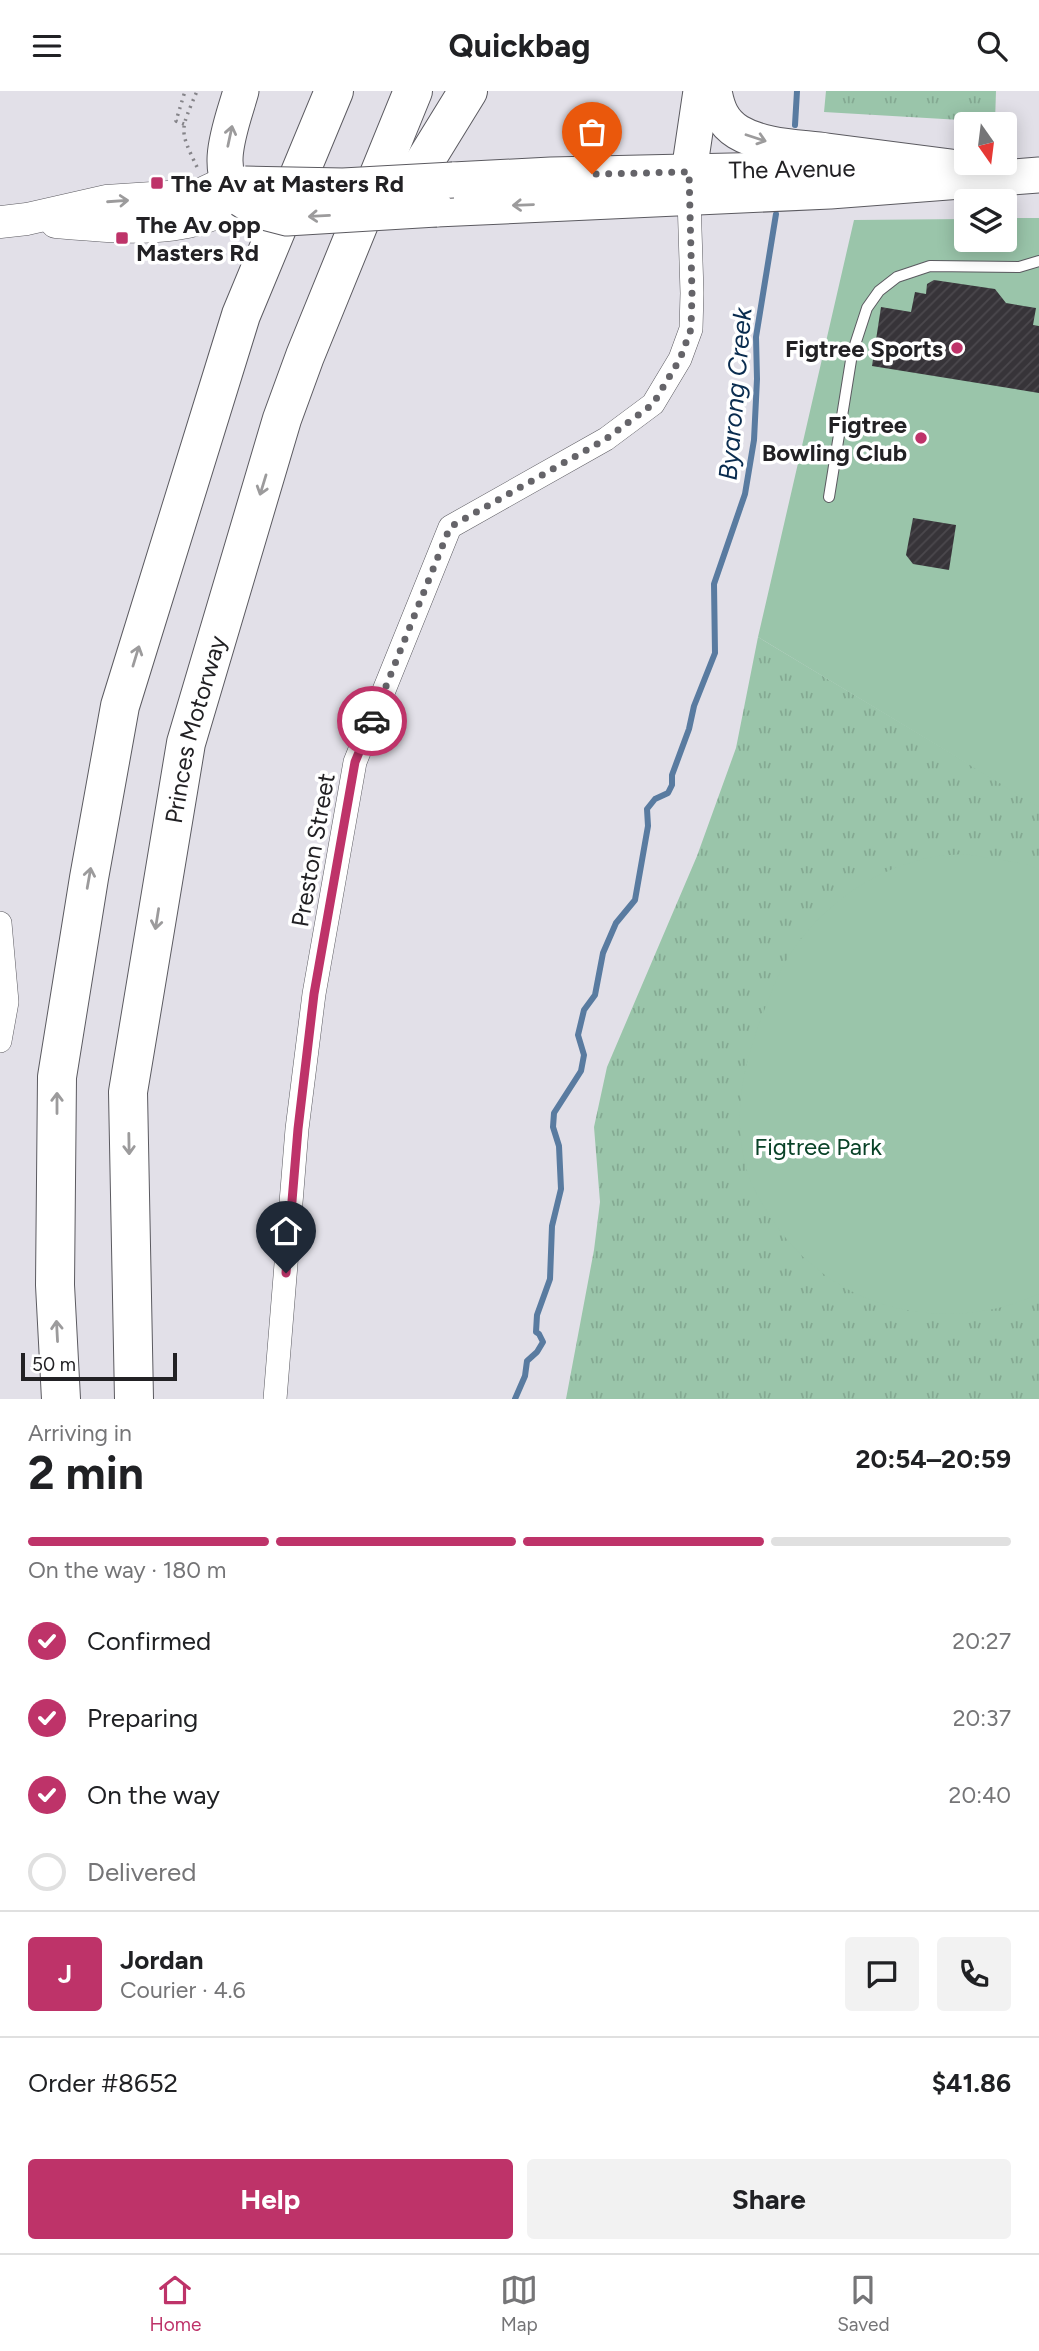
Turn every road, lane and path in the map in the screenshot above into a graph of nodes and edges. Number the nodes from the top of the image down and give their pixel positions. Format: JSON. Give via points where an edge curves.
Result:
{"nodes":[{"id":1,"x":185,"y":91,"type":"edge"},
{"id":2,"x":197,"y":91,"type":"edge"},
{"id":3,"x":241,"y":91,"type":"edge"},
{"id":4,"x":317,"y":91,"type":"edge"},
{"id":5,"x":334,"y":91,"type":"edge"},
{"id":6,"x":413,"y":91,"type":"edge"},
{"id":7,"x":468,"y":91,"type":"edge"},
{"id":8,"x":701,"y":91,"type":"edge"},
{"id":9,"x":714,"y":91,"type":"edge"},
{"id":10,"x":184,"y":124,"type":"junction"},
{"id":11,"x":1030,"y":175,"type":"edge"},
{"id":12,"x":689,"y":185,"type":"junction"},
{"id":13,"x":232,"y":189,"type":"junction"},
{"id":14,"x":13,"y":220,"type":"edge"},
{"id":15,"x":1039,"y":261,"type":"edge"},
{"id":16,"x":241,"y":315,"type":"junction"},
{"id":17,"x":305,"y":356,"type":"junction"},
{"id":18,"x":828,"y":497,"type":"dead end"},
{"id":19,"x":0,"y":923,"type":"edge"},
{"id":20,"x":0,"y":1041,"type":"edge"},
{"id":21,"x":61,"y":1399,"type":"edge"},
{"id":22,"x":134,"y":1399,"type":"edge"},
{"id":23,"x":275,"y":1399,"type":"edge"}],
"edges":[{"from":1,"to":10,"type":"path","via":[[176,121]]},
{"from":2,"to":10,"type":"path"},
{"from":13,"to":3,"type":"main road","one_way":true,"via":[[225,158]]},
{"from":4,"to":16,"type":"highway"},
{"from":5,"to":16,"type":"highway"},
{"from":6,"to":17,"type":"highway","name":"Princes Motorway"},
{"from":7,"to":17,"type":"highway"},
{"from":8,"to":12,"type":"main road"},
{"from":9,"to":11,"type":"main road","one_way":true,"via":[[724,120],[736,131],[765,142]]},
{"from":10,"to":13,"type":"path","via":[[183,138]]},
{"from":11,"to":12,"type":"main road","name":"The Avenue","via":[[909,168]]},
{"from":12,"to":13,"type":"main road","name":"The Avenue","bridge":true,"via":[[444,195],[287,218],[260,211]]},
{"from":12,"to":23,"type":"street","name":"Preston Street","via":[[691,329],[680,359],[653,404],[606,439],[450,527],[355,762],[312,1008]]},
{"from":13,"to":14,"type":"main road","via":[[106,201]]},
{"from":15,"to":18,"type":"lane","via":[[1019,267],[930,266],[897,277],[874,296],[852,354]]},
{"from":21,"to":16,"type":"highway","one_way":true,"via":[[55,1285],[57,1077],[89,878],[120,706]]},
{"from":17,"to":22,"type":"highway","name":"Princes Motorway","one_way":true,"via":[[186,743],[128,1092]]},
{"from":19,"to":20,"type":"street","via":[[6,1002]]}]}
